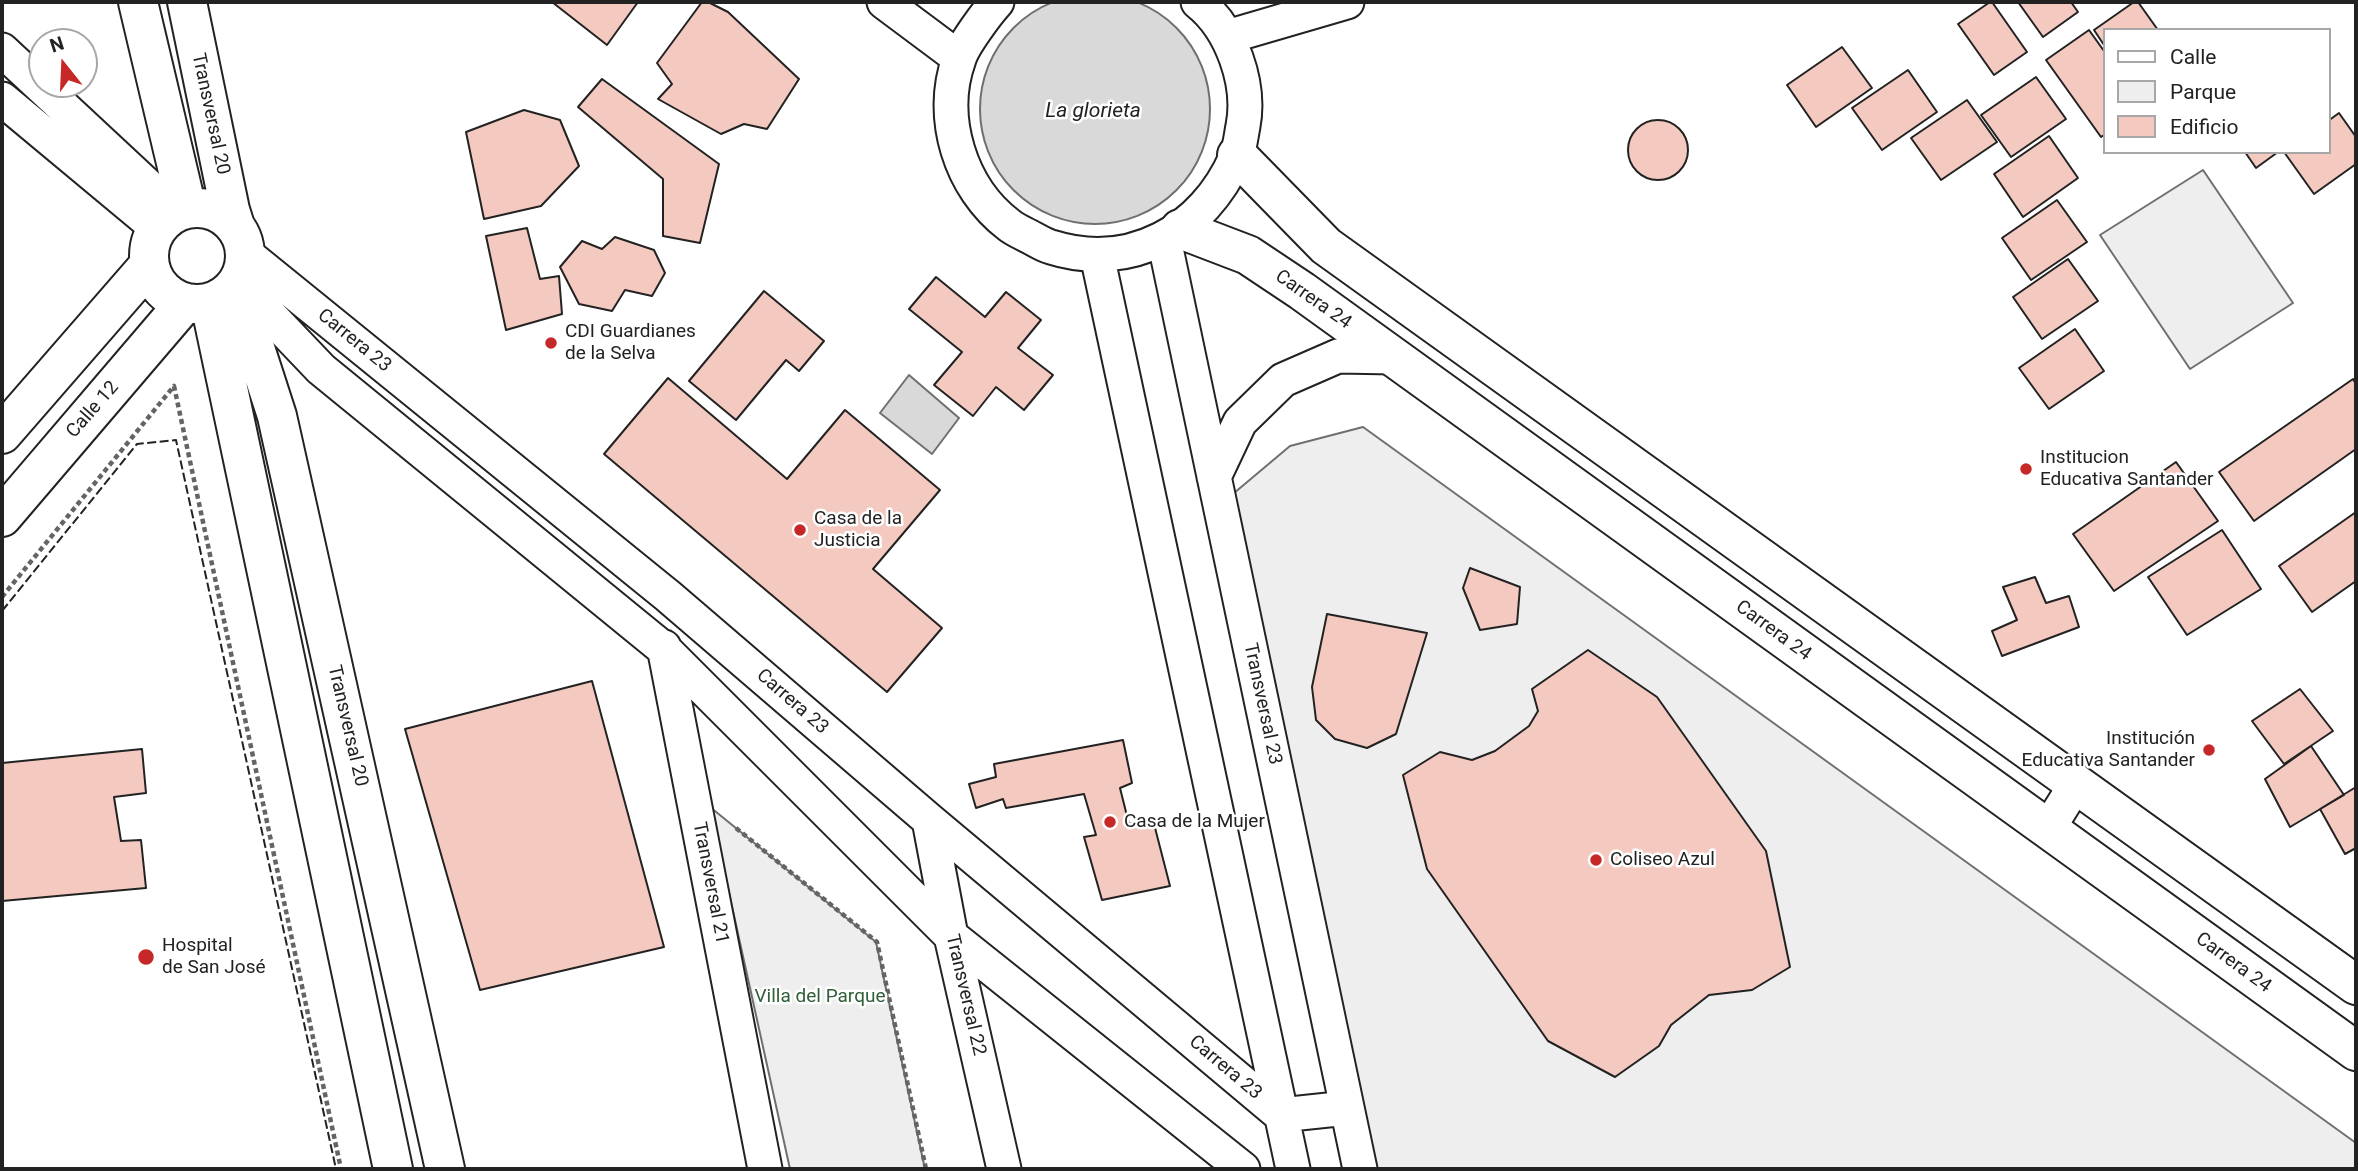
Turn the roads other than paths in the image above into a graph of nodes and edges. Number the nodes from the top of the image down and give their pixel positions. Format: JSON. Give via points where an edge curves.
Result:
{"nodes":[{"id":1,"x":138,"y":2,"type":"edge"},
{"id":2,"x":187,"y":2,"type":"edge"},
{"id":3,"x":884,"y":2,"type":"edge"},
{"id":4,"x":995,"y":2,"type":"edge"},
{"id":5,"x":1198,"y":2,"type":"edge"},
{"id":6,"x":1347,"y":2,"type":"edge"},
{"id":7,"x":1227,"y":37,"type":"junction"},
{"id":8,"x":2,"y":50,"type":"edge"},
{"id":9,"x":959,"y":58,"type":"junction"},
{"id":10,"x":2,"y":99,"type":"edge"},
{"id":11,"x":1237,"y":155,"type":"junction"},
{"id":12,"x":173,"y":216,"type":"junction"},
{"id":13,"x":1172,"y":234,"type":"junction"},
{"id":14,"x":1097,"y":255,"type":"junction"},
{"id":15,"x":149,"y":265,"type":"junction"},
{"id":16,"x":225,"y":276,"type":"junction"},
{"id":17,"x":1394,"y":357,"type":"junction"},
{"id":18,"x":2,"y":434,"type":"edge"},
{"id":19,"x":1214,"y":477,"type":"junction"},
{"id":20,"x":2,"y":517,"type":"edge"},
{"id":21,"x":668,"y":596,"type":"junction"},
{"id":22,"x":664,"y":649,"type":"junction"},
{"id":23,"x":2076,"y":784,"type":"junction"},
{"id":24,"x":929,"y":820,"type":"junction"},
{"id":25,"x":2048,"y":829,"type":"junction"},
{"id":26,"x":951,"y":936,"type":"junction"},
{"id":27,"x":2356,"y":985,"type":"edge"},
{"id":28,"x":2356,"y":1051,"type":"edge"},
{"id":29,"x":1347,"y":1108,"type":"junction"},
{"id":30,"x":1281,"y":1115,"type":"junction"},
{"id":31,"x":393,"y":1169,"type":"edge"},
{"id":32,"x":445,"y":1169,"type":"edge"},
{"id":33,"x":765,"y":1169,"type":"edge"},
{"id":34,"x":1004,"y":1169,"type":"edge"},
{"id":35,"x":1243,"y":1169,"type":"edge"},
{"id":36,"x":1293,"y":1169,"type":"edge"},
{"id":37,"x":1360,"y":1169,"type":"edge"}],
"edges":[{"from":1,"to":12,"type":"street"},
{"from":2,"to":16,"type":"street","name":"Transversal 20"},
{"from":3,"to":9,"type":"street"},
{"from":4,"to":9,"type":"street"},
{"from":5,"to":7,"type":"street"},
{"from":6,"to":7,"type":"street"},
{"from":7,"to":11,"type":"street","via":[[1241,75],[1245,116]]},
{"from":8,"to":12,"type":"street"},
{"from":9,"to":14,"type":"street","via":[[950,104],[956,150],[976,192],[1009,225],[1050,247]]},
{"from":10,"to":12,"type":"street"},
{"from":11,"to":13,"type":"street","via":[[1214,197]]},
{"from":11,"to":23,"type":"street","via":[[1326,246]]},
{"from":12,"to":15,"type":"street","via":[[149,246]]},
{"from":12,"to":16,"type":"street","via":[[205,208],[222,214]]},
{"from":13,"to":14,"type":"street","via":[[1130,251]]},
{"from":13,"to":17,"type":"street","name":"Carrera 24","via":[[1248,255]]},
{"from":13,"to":19,"type":"street","name":"Transversal 23"},
{"from":14,"to":30,"type":"street"},
{"from":15,"to":16,"type":"street","via":[[161,290]]},
{"from":15,"to":18,"type":"street"},
{"from":16,"to":20,"type":"street","name":"Calle 12"},
{"from":16,"to":21,"type":"street","name":"Carrera 23"},
{"from":16,"to":22,"type":"street","name":"Carrera 23","via":[[321,369]]},
{"from":16,"to":31,"type":"street","name":"Transversal 20"},
{"from":16,"to":32,"type":"street","name":"Transversal 20","via":[[277,416]]},
{"from":17,"to":19,"type":"street","via":[[1338,356],[1283,380],[1240,422]]},
{"from":17,"to":25,"type":"street","name":"Carrera 24"},
{"from":19,"to":29,"type":"street","name":"Transversal 23"},
{"from":21,"to":22,"type":"street","name":"Transversal 21"},
{"from":21,"to":24,"type":"street","name":"Carrera 23"},
{"from":22,"to":26,"type":"street","name":"Carrera 23"},
{"from":22,"to":33,"type":"street","name":"Transversal 21"},
{"from":23,"to":25,"type":"street"},
{"from":23,"to":27,"type":"street"},
{"from":24,"to":26,"type":"street","name":"Transversal 22"},
{"from":24,"to":30,"type":"street","name":"Carrera 23"},
{"from":25,"to":28,"type":"street","name":"Carrera 24"},
{"from":26,"to":34,"type":"street","name":"Transversal 22"},
{"from":26,"to":35,"type":"street","name":"Carrera 23"},
{"from":29,"to":30,"type":"street"},
{"from":29,"to":37,"type":"street","name":"Transversal 23"},
{"from":30,"to":36,"type":"street"}]}
